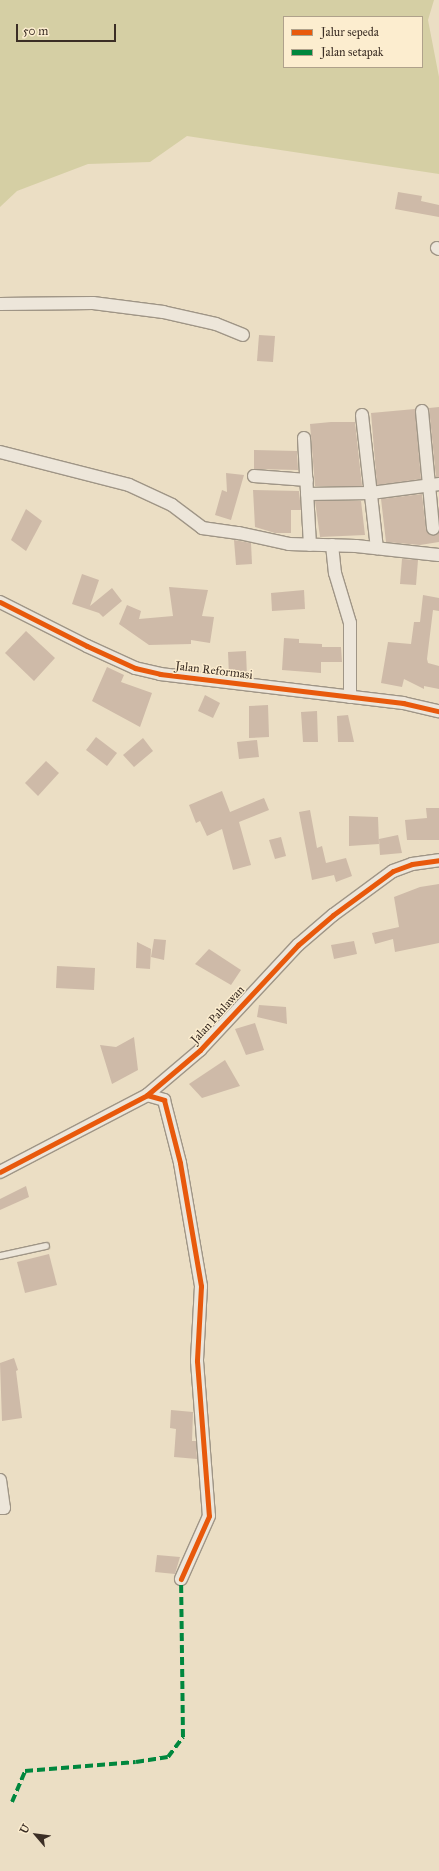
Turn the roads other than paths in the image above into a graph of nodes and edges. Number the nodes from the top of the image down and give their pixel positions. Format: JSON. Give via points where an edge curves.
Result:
{"nodes":[{"id":1,"x":0,"y":304,"type":"edge"},
{"id":2,"x":243,"y":335,"type":"dead end"},
{"id":3,"x":422,"y":411,"type":"dead end"},
{"id":4,"x":362,"y":416,"type":"dead end"},
{"id":5,"x":304,"y":438,"type":"dead end"},
{"id":6,"x":0,"y":452,"type":"edge"},
{"id":7,"x":254,"y":476,"type":"dead end"},
{"id":8,"x":307,"y":480,"type":"junction"},
{"id":9,"x":434,"y":485,"type":"edge"},
{"id":10,"x":371,"y":493,"type":"junction"},
{"id":11,"x":307,"y":494,"type":"junction"},
{"id":12,"x":433,"y":528,"type":"dead end"},
{"id":13,"x":310,"y":545,"type":"junction"},
{"id":14,"x":332,"y":545,"type":"junction"},
{"id":15,"x":377,"y":548,"type":"junction"},
{"id":16,"x":439,"y":555,"type":"edge"},
{"id":17,"x":0,"y":602,"type":"edge"},
{"id":18,"x":350,"y":697,"type":"junction"},
{"id":19,"x":439,"y":710,"type":"edge"},
{"id":20,"x":439,"y":860,"type":"edge"},
{"id":21,"x":147,"y":1095,"type":"junction"},
{"id":22,"x":0,"y":1172,"type":"edge"},
{"id":23,"x":46,"y":1246,"type":"dead end"},
{"id":24,"x":0,"y":1256,"type":"edge"},
{"id":25,"x":0,"y":1480,"type":"edge"},
{"id":26,"x":0,"y":1508,"type":"edge"},
{"id":27,"x":181,"y":1579,"type":"dead end"}],
"edges":[{"from":1,"to":2,"type":"street","via":[[93,303],[163,312],[216,324]]},
{"from":3,"to":9,"type":"street"},
{"from":4,"to":10,"type":"street"},
{"from":5,"to":8,"type":"street"},
{"from":6,"to":13,"type":"street","via":[[129,485],[172,505],[202,528],[239,532],[289,544]]},
{"from":7,"to":8,"type":"street"},
{"from":8,"to":11,"type":"street"},
{"from":9,"to":10,"type":"street"},
{"from":9,"to":12,"type":"street"},
{"from":10,"to":11,"type":"street"},
{"from":10,"to":15,"type":"street"},
{"from":11,"to":13,"type":"street"},
{"from":13,"to":14,"type":"street"},
{"from":14,"to":15,"type":"street"},
{"from":14,"to":18,"type":"street","via":[[335,573],[350,623]]},
{"from":15,"to":16,"type":"street"},
{"from":17,"to":18,"type":"street","name":"Jalan Reformasi","via":[[135,668],[160,674]]},
{"from":18,"to":19,"type":"street","name":"Jalan Reformasi"},
{"from":20,"to":21,"type":"street","name":"Jalan Pahlawan","via":[[412,864],[393,871],[333,915],[288,955],[200,1050]]},
{"from":21,"to":22,"type":"street","name":"Jalan Pahlawan"},
{"from":21,"to":27,"type":"street","via":[[164,1100],[180,1163],[201,1286],[197,1362],[209,1516]]},
{"from":23,"to":24,"type":"lane"},
{"from":25,"to":26,"type":"street","via":[[4,1508]]}]}
